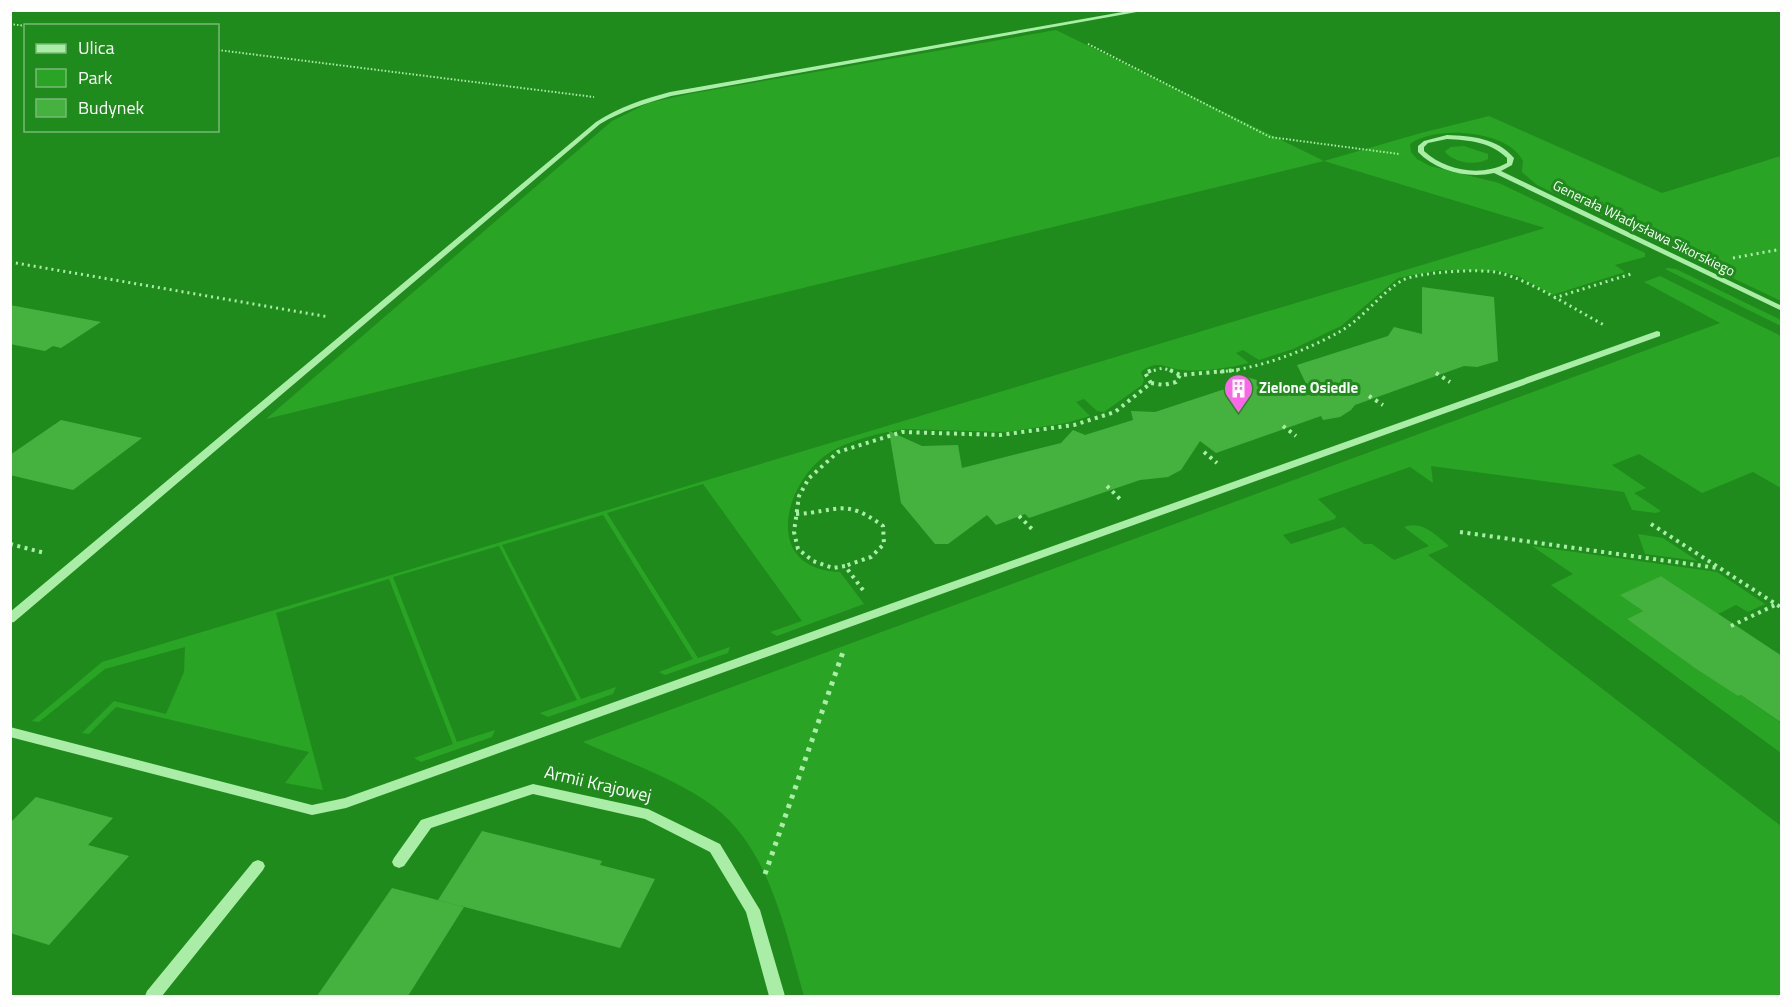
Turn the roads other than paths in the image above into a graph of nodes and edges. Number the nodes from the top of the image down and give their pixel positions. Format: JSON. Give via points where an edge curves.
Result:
{"nodes":[{"id":1,"x":1146,"y":10,"type":"edge"},
{"id":2,"x":1495,"y":171,"type":"junction"},
{"id":3,"x":1782,"y":309,"type":"edge"},
{"id":4,"x":1657,"y":334,"type":"dead end"},
{"id":5,"x":10,"y":619,"type":"edge"},
{"id":6,"x":10,"y":732,"type":"edge"},
{"id":7,"x":399,"y":862,"type":"dead end"},
{"id":8,"x":258,"y":866,"type":"dead end"},
{"id":9,"x":153,"y":996,"type":"edge"},
{"id":10,"x":777,"y":996,"type":"edge"}],
"edges":[{"from":1,"to":5,"type":"street","via":[[637,102],[598,123]]},
{"from":2,"to":2,"type":"street","via":[[1443,166],[1426,158],[1421,146],[1448,137],[1499,148],[1511,158],[1510,164]]},
{"from":2,"to":3,"type":"street","name":"Generała Władysława Sikorskiego"},
{"from":4,"to":6,"type":"street","via":[[346,803],[312,810]]},
{"from":7,"to":10,"type":"street","name":"Armii Krajowej","via":[[426,824],[533,789],[648,814],[715,848],[753,910]]},
{"from":8,"to":9,"type":"street"}]}
